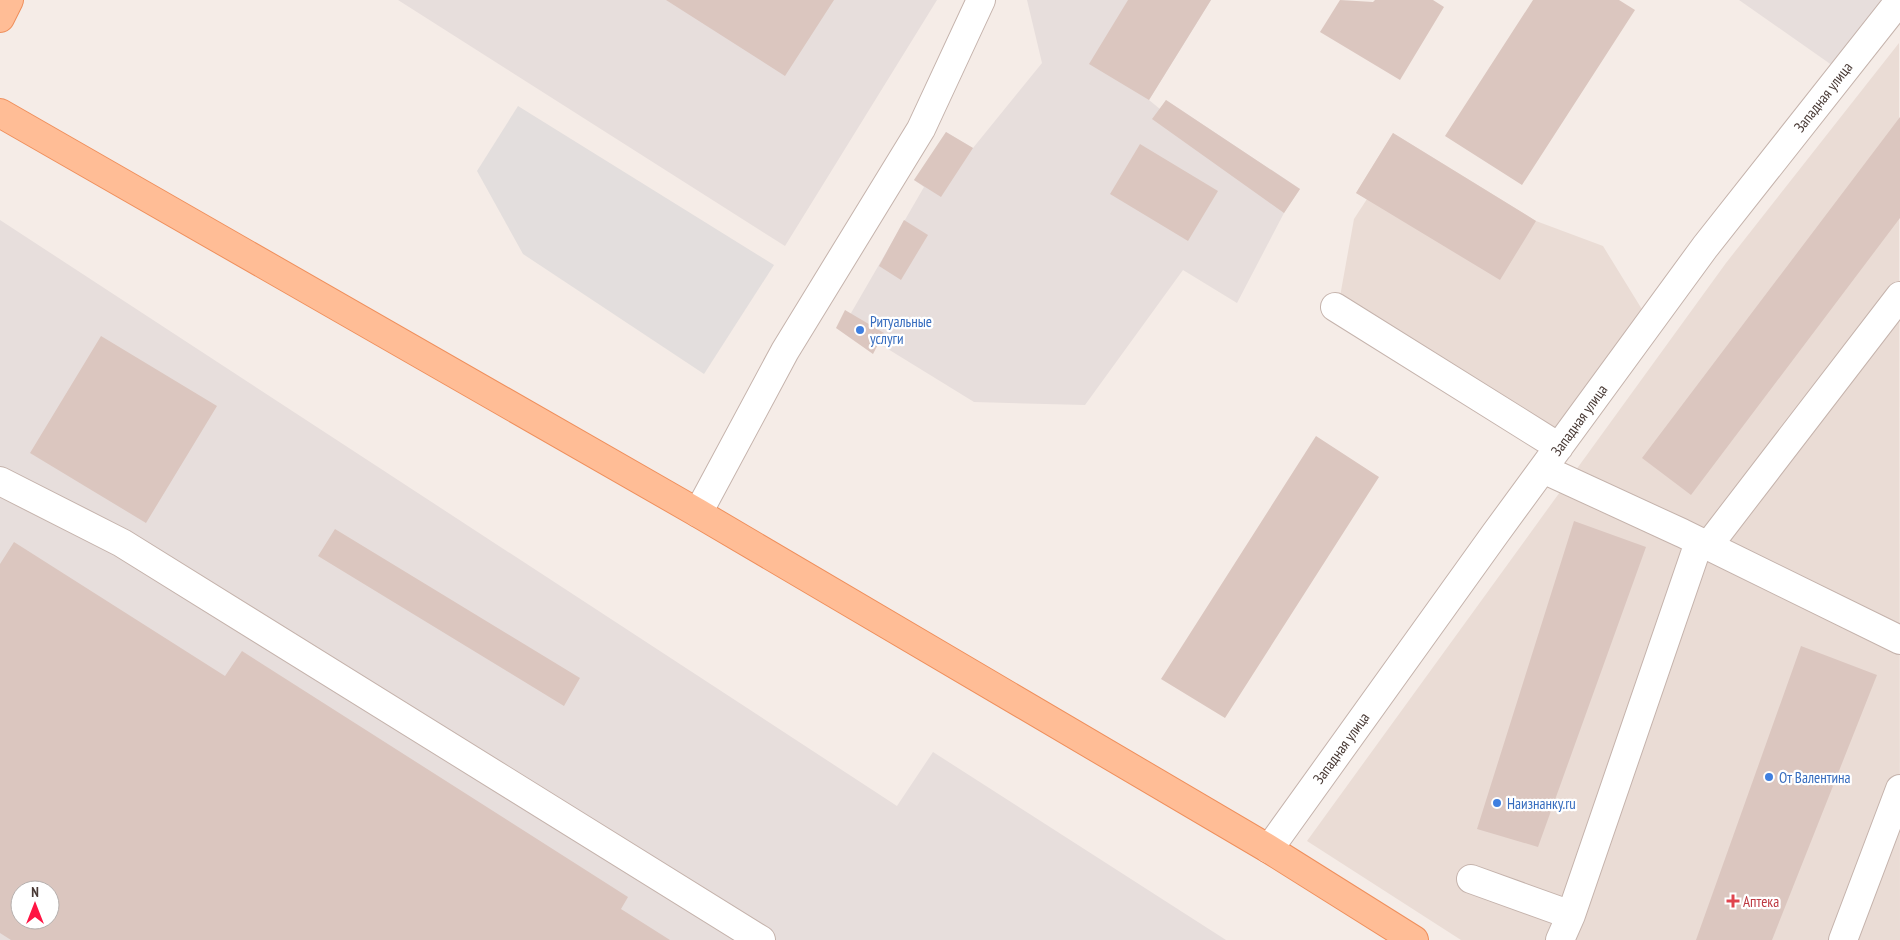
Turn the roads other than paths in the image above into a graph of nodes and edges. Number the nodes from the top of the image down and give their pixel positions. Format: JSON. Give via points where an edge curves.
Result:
{"nodes":[{"id":1,"x":9,"y":0,"type":"edge"},
{"id":2,"x":981,"y":0,"type":"edge"},
{"id":3,"x":1898,"y":6,"type":"edge"},
{"id":4,"x":0,"y":18,"type":"edge"},
{"id":5,"x":0,"y":113,"type":"edge"},
{"id":6,"x":1900,"y":296,"type":"edge"},
{"id":7,"x":1335,"y":307,"type":"dead end"},
{"id":8,"x":1559,"y":448,"type":"junction"},
{"id":9,"x":1543,"y":470,"type":"junction"},
{"id":10,"x":0,"y":480,"type":"edge"},
{"id":11,"x":698,"y":513,"type":"junction"},
{"id":12,"x":1703,"y":544,"type":"junction"},
{"id":13,"x":1900,"y":640,"type":"edge"},
{"id":14,"x":1900,"y":789,"type":"edge"},
{"id":15,"x":1269,"y":848,"type":"junction"},
{"id":16,"x":1471,"y":879,"type":"dead end"},
{"id":17,"x":1571,"y":915,"type":"junction"},
{"id":18,"x":761,"y":940,"type":"edge"},
{"id":19,"x":1414,"y":940,"type":"edge"},
{"id":20,"x":1560,"y":940,"type":"edge"},
{"id":21,"x":1843,"y":940,"type":"edge"}],
"edges":[{"from":1,"to":4,"type":"main road"},
{"from":2,"to":11,"type":"street","via":[[921,129],[785,351]]},
{"from":3,"to":8,"type":"street","name":"Западная улица","via":[[1706,248]]},
{"from":5,"to":11,"type":"main road"},
{"from":6,"to":12,"type":"street"},
{"from":7,"to":8,"type":"street"},
{"from":8,"to":9,"type":"street","name":"Западная улица"},
{"from":9,"to":12,"type":"street"},
{"from":9,"to":15,"type":"street","name":"Западная улица"},
{"from":10,"to":18,"type":"street","via":[[122,543]]},
{"from":11,"to":15,"type":"main road"},
{"from":12,"to":13,"type":"street"},
{"from":12,"to":17,"type":"street"},
{"from":14,"to":21,"type":"street"},
{"from":15,"to":19,"type":"main road"},
{"from":16,"to":17,"type":"street"},
{"from":17,"to":20,"type":"street"}]}
